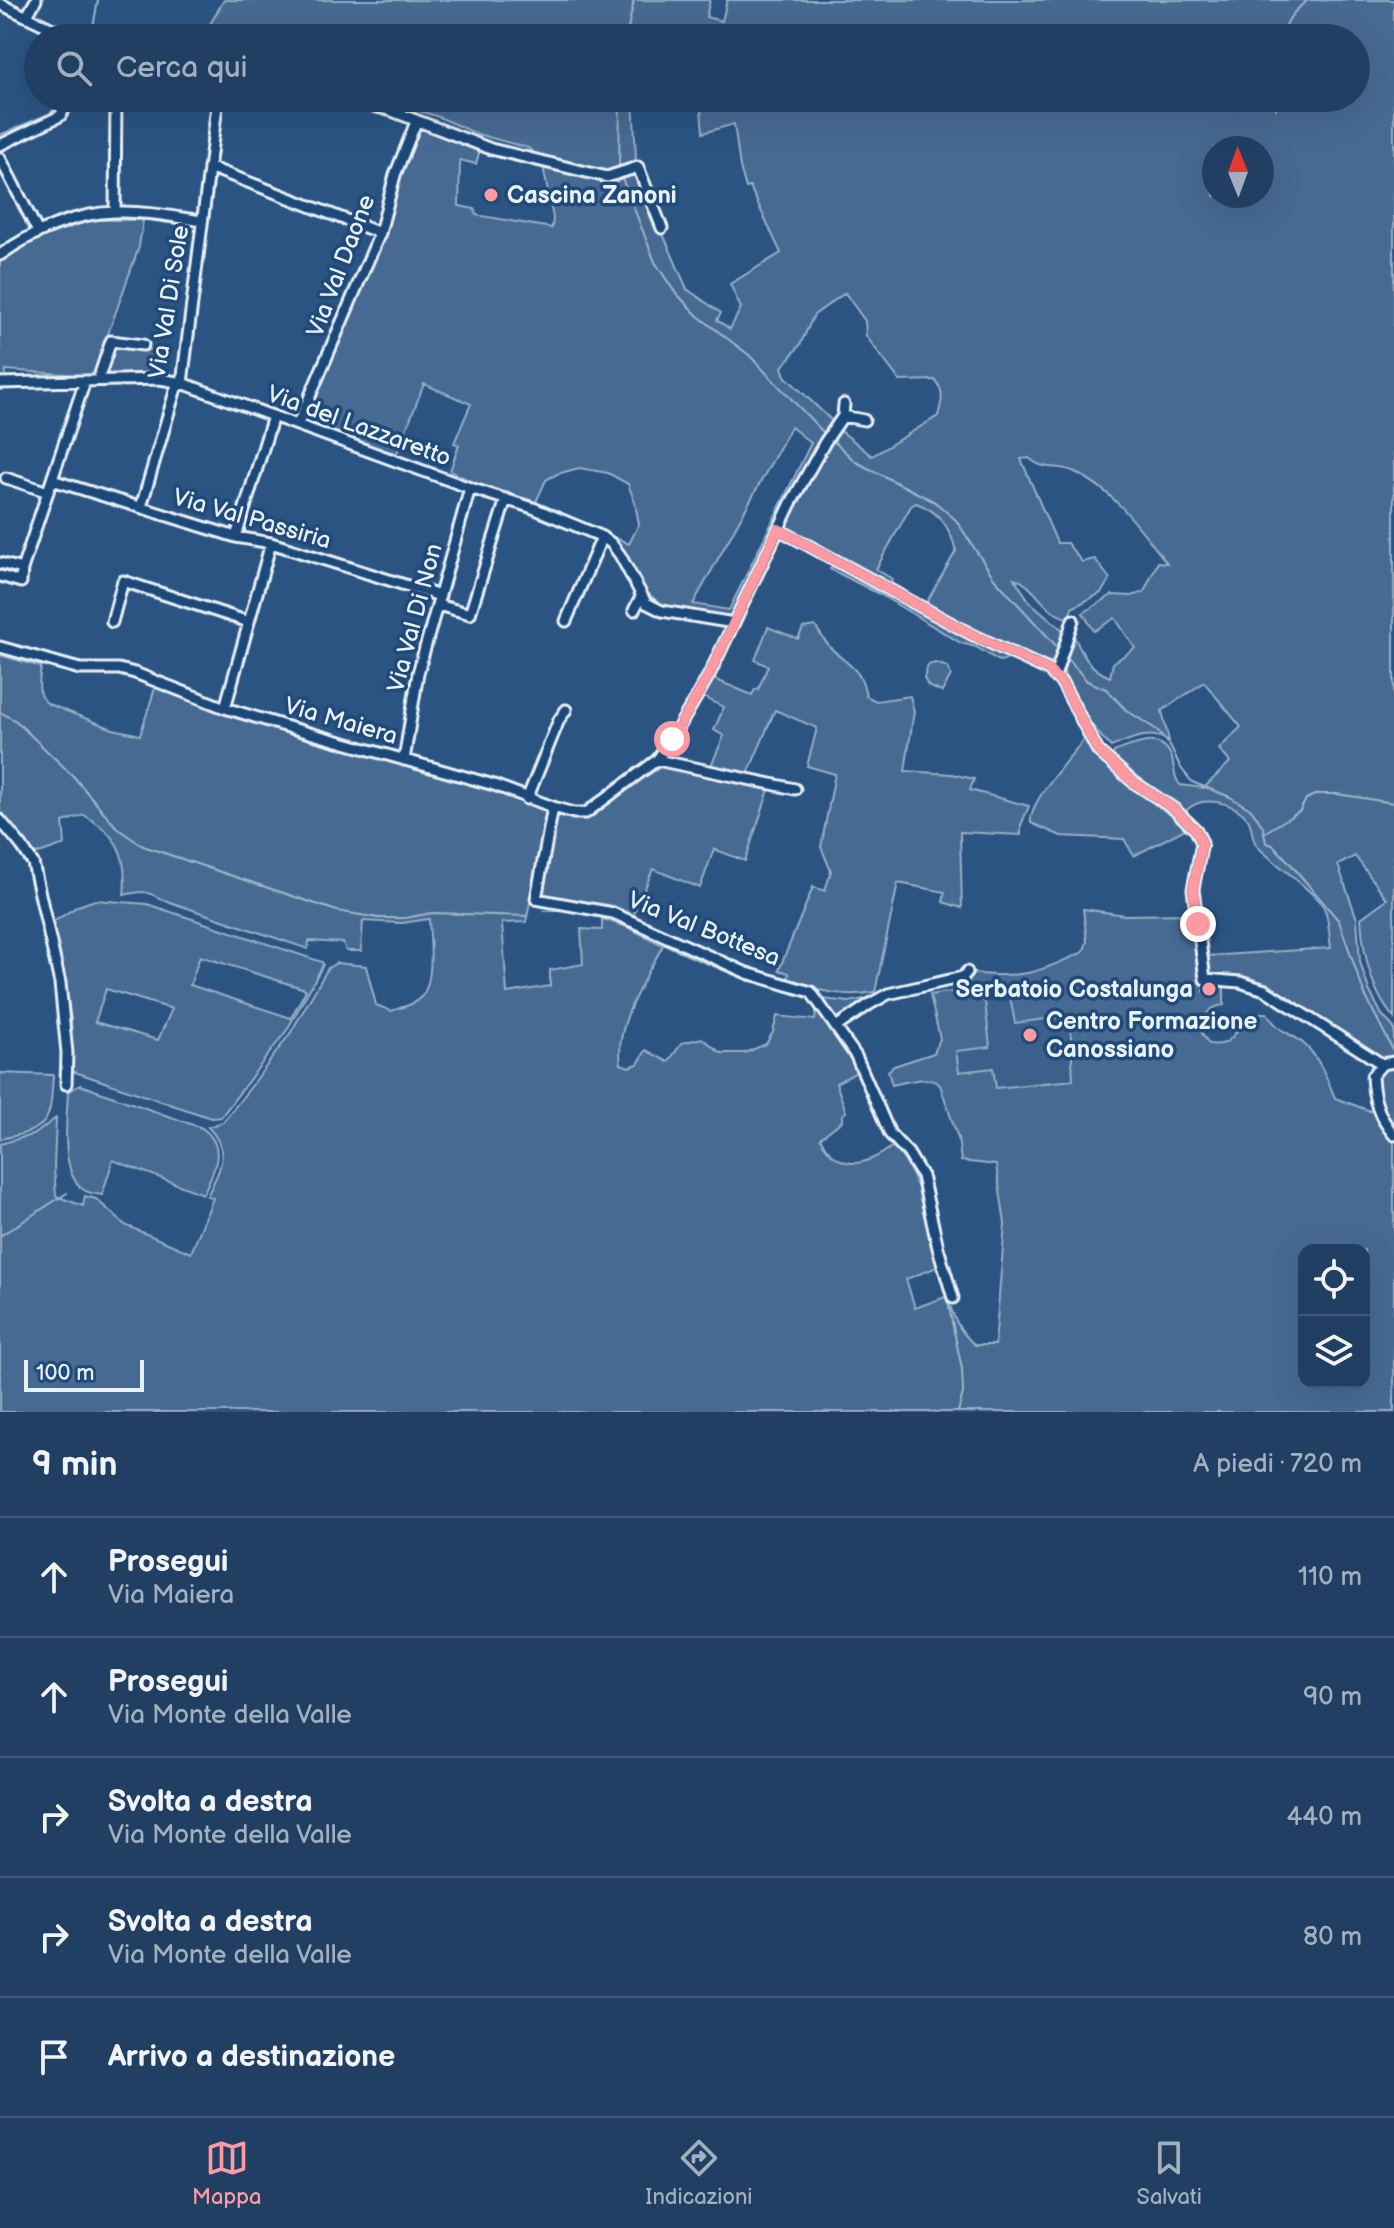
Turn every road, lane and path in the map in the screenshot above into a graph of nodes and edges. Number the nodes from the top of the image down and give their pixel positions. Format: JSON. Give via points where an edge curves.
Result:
{"nodes":[{"id":1,"x":36,"y":0,"type":"edge"},
{"id":2,"x":0,"y":4,"type":"edge"},
{"id":3,"x":27,"y":16,"type":"junction"},
{"id":4,"x":43,"y":24,"type":"edge"},
{"id":5,"x":62,"y":112,"type":"edge"},
{"id":6,"x":116,"y":112,"type":"edge"},
{"id":7,"x":216,"y":112,"type":"edge"},
{"id":8,"x":394,"y":112,"type":"edge"},
{"id":9,"x":416,"y":122,"type":"junction"},
{"id":10,"x":0,"y":145,"type":"edge"},
{"id":11,"x":0,"y":158,"type":"edge"},
{"id":12,"x":209,"y":167,"type":"junction"},
{"id":13,"x":115,"y":212,"type":"junction"},
{"id":14,"x":202,"y":221,"type":"junction"},
{"id":15,"x":662,"y":228,"type":"dead end"},
{"id":16,"x":38,"y":232,"type":"junction"},
{"id":17,"x":380,"y":233,"type":"junction"},
{"id":18,"x":0,"y":255,"type":"edge"},
{"id":19,"x":143,"y":345,"type":"dead end"},
{"id":20,"x":98,"y":380,"type":"junction"},
{"id":21,"x":85,"y":381,"type":"junction"},
{"id":22,"x":0,"y":383,"type":"edge"},
{"id":23,"x":182,"y":383,"type":"junction"},
{"id":24,"x":844,"y":404,"type":"dead end"},
{"id":25,"x":273,"y":416,"type":"junction"},
{"id":26,"x":843,"y":416,"type":"junction"},
{"id":27,"x":864,"y":420,"type":"dead end"},
{"id":28,"x":298,"y":424,"type":"junction"},
{"id":29,"x":6,"y":478,"type":"dead end"},
{"id":30,"x":52,"y":480,"type":"junction"},
{"id":31,"x":470,"y":488,"type":"junction"},
{"id":32,"x":48,"y":492,"type":"junction"},
{"id":33,"x":506,"y":499,"type":"junction"},
{"id":34,"x":141,"y":507,"type":"junction"},
{"id":35,"x":778,"y":529,"type":"junction"},
{"id":36,"x":236,"y":537,"type":"junction"},
{"id":37,"x":602,"y":537,"type":"junction"},
{"id":38,"x":271,"y":543,"type":"junction"},
{"id":39,"x":0,"y":563,"type":"edge"},
{"id":40,"x":22,"y":569,"type":"junction"},
{"id":41,"x":0,"y":576,"type":"edge"},
{"id":42,"x":641,"y":597,"type":"junction"},
{"id":43,"x":439,"y":600,"type":"junction"},
{"id":44,"x":634,"y":610,"type":"dead end"},
{"id":45,"x":1073,"y":620,"type":"dead end"},
{"id":46,"x":566,"y":621,"type":"dead end"},
{"id":47,"x":112,"y":622,"type":"dead end"},
{"id":48,"x":249,"y":622,"type":"junction"},
{"id":49,"x":734,"y":623,"type":"junction"},
{"id":50,"x":0,"y":647,"type":"edge"},
{"id":51,"x":1055,"y":676,"type":"junction"},
{"id":52,"x":225,"y":708,"type":"junction"},
{"id":53,"x":566,"y":710,"type":"dead end"},
{"id":54,"x":404,"y":760,"type":"junction"},
{"id":55,"x":657,"y":760,"type":"junction"},
{"id":56,"x":795,"y":789,"type":"dead end"},
{"id":57,"x":527,"y":799,"type":"junction"},
{"id":58,"x":553,"y":807,"type":"junction"},
{"id":59,"x":0,"y":820,"type":"edge"},
{"id":60,"x":967,"y":972,"type":"dead end"},
{"id":61,"x":836,"y":1027,"type":"junction"},
{"id":62,"x":1394,"y":1062,"type":"edge"},
{"id":63,"x":1382,"y":1064,"type":"junction"},
{"id":64,"x":66,"y":1084,"type":"dead end"},
{"id":65,"x":1394,"y":1135,"type":"edge"},
{"id":66,"x":953,"y":1298,"type":"dead end"}],
"edges":[{"from":1,"to":3,"type":"street"},
{"from":2,"to":3,"type":"street"},
{"from":3,"to":4,"type":"street"},
{"from":5,"to":10,"type":"street"},
{"from":6,"to":13,"type":"street"},
{"from":7,"to":12,"type":"street","name":"Via Val Di Sole"},
{"from":8,"to":9,"type":"street"},
{"from":9,"to":15,"type":"street","via":[[491,149],[611,177],[638,167]]},
{"from":9,"to":17,"type":"street","name":"Via Val Daone"},
{"from":11,"to":16,"type":"street"},
{"from":12,"to":14,"type":"street","name":"Via Val Di Sole"},
{"from":12,"to":17,"type":"street"},
{"from":13,"to":14,"type":"street"},
{"from":13,"to":16,"type":"street"},
{"from":14,"to":23,"type":"street","name":"Via Val Di Sole"},
{"from":16,"to":18,"type":"street"},
{"from":17,"to":28,"type":"street","name":"Via Val Daone"},
{"from":19,"to":20,"type":"street","via":[[111,341]]},
{"from":20,"to":21,"type":"street","name":"Via del Lazzaretto"},
{"from":20,"to":23,"type":"street","name":"Via del Lazzaretto"},
{"from":21,"to":22,"type":"street","name":"Via del Lazzaretto"},
{"from":21,"to":30,"type":"street"},
{"from":23,"to":25,"type":"street","name":"Via del Lazzaretto"},
{"from":23,"to":34,"type":"street","name":"Via Val Di Sole","via":[[176,388]]},
{"from":24,"to":26,"type":"street"},
{"from":25,"to":28,"type":"street","name":"Via del Lazzaretto"},
{"from":25,"to":36,"type":"street"},
{"from":26,"to":27,"type":"street"},
{"from":26,"to":35,"type":"street","name":"Via Maiera"},
{"from":28,"to":31,"type":"street","name":"Via del Lazzaretto"},
{"from":29,"to":32,"type":"street"},
{"from":30,"to":32,"type":"street"},
{"from":30,"to":34,"type":"street","name":"Via Val Passiria"},
{"from":31,"to":33,"type":"street","name":"Via del Lazzaretto"},
{"from":31,"to":43,"type":"street","name":"Via Val Di Non"},
{"from":32,"to":40,"type":"street"},
{"from":33,"to":37,"type":"street","name":"Via del Lazzaretto"},
{"from":33,"to":43,"type":"street","name":"Via Val Passiria","via":[[470,614]]},
{"from":34,"to":36,"type":"street","name":"Via Val Passiria"},
{"from":35,"to":49,"type":"street","name":"Via Maiera"},
{"from":35,"to":51,"type":"street"},
{"from":36,"to":38,"type":"street","name":"Via Val Passiria"},
{"from":37,"to":42,"type":"street","name":"Via del Lazzaretto","via":[[620,555]]},
{"from":37,"to":46,"type":"street"},
{"from":38,"to":43,"type":"street","name":"Via Val Passiria"},
{"from":38,"to":48,"type":"street"},
{"from":39,"to":40,"type":"street"},
{"from":40,"to":41,"type":"street","via":[[21,582]]},
{"from":42,"to":44,"type":"street"},
{"from":42,"to":49,"type":"street","via":[[662,611]]},
{"from":43,"to":54,"type":"street","name":"Via Val Di Non","via":[[418,673]]},
{"from":45,"to":51,"type":"street"},
{"from":47,"to":48,"type":"street","via":[[123,581]]},
{"from":48,"to":52,"type":"street"},
{"from":49,"to":55,"type":"street","name":"Via Maiera"},
{"from":50,"to":52,"type":"street","name":"Via Maiera","via":[[80,669],[135,673]]},
{"from":51,"to":63,"type":"street","via":[[1098,751],[1196,830],[1202,843],[1193,889],[1205,979],[1265,990]]},
{"from":52,"to":54,"type":"street","name":"Via Maiera"},
{"from":53,"to":57,"type":"street"},
{"from":54,"to":57,"type":"street","name":"Via Maiera"},
{"from":55,"to":56,"type":"street"},
{"from":55,"to":58,"type":"street","name":"Via Maiera","via":[[586,813]]},
{"from":57,"to":58,"type":"street","name":"Via Maiera"},
{"from":58,"to":61,"type":"street","name":"Via Val Bottesa","via":[[536,899],[613,913],[747,973],[811,992]]},
{"from":59,"to":64,"type":"street","via":[[33,863],[60,983]]},
{"from":60,"to":61,"type":"street","via":[[888,994]]},
{"from":61,"to":66,"type":"street","name":"Via Val Bottesa","via":[[856,1056],[890,1134],[922,1176]]},
{"from":62,"to":63,"type":"street"},
{"from":63,"to":65,"type":"street","via":[[1372,1076],[1374,1095],[1382,1121]]}]}
